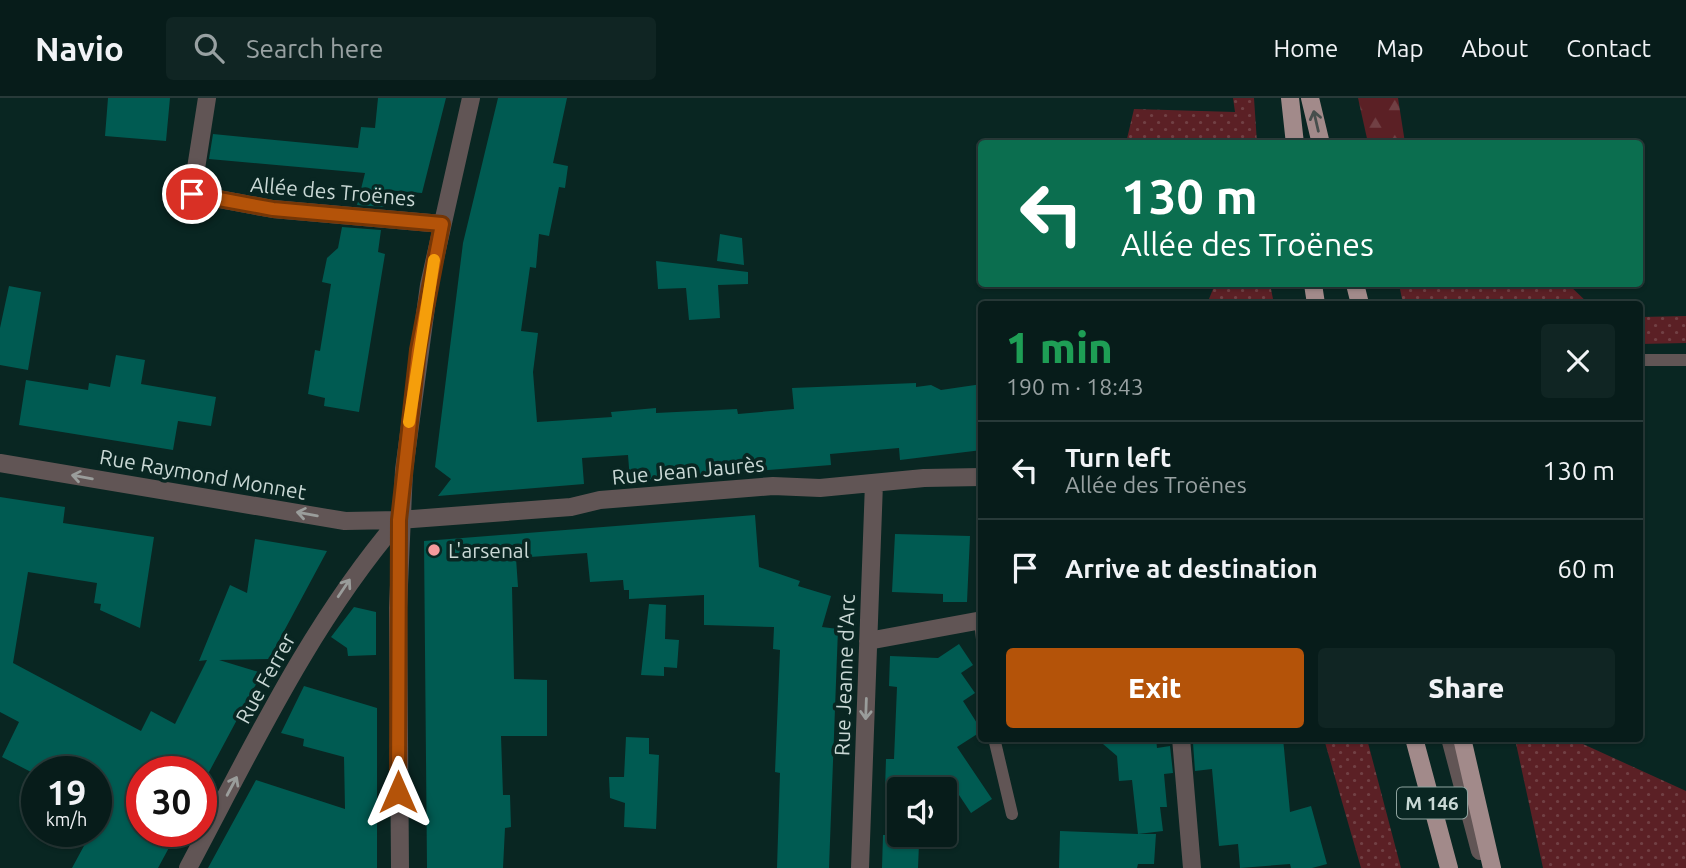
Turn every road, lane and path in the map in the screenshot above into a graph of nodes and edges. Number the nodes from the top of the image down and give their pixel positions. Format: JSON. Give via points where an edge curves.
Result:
{"nodes":[{"id":1,"x":207,"y":98,"type":"edge"},
{"id":2,"x":471,"y":98,"type":"edge"},
{"id":3,"x":1290,"y":98,"type":"edge"},
{"id":4,"x":1310,"y":98,"type":"edge"},
{"id":5,"x":1295,"y":140,"type":"edge"},
{"id":6,"x":1320,"y":140,"type":"edge"},
{"id":7,"x":442,"y":224,"type":"junction"},
{"id":8,"x":1643,"y":360,"type":"edge"},
{"id":9,"x":1686,"y":360,"type":"edge"},
{"id":10,"x":0,"y":463,"type":"edge"},
{"id":11,"x":978,"y":477,"type":"edge"},
{"id":12,"x":874,"y":483,"type":"junction"},
{"id":13,"x":399,"y":520,"type":"junction"},
{"id":14,"x":978,"y":621,"type":"edge"},
{"id":15,"x":868,"y":640,"type":"junction"},
{"id":16,"x":995,"y":742,"type":"edge"},
{"id":17,"x":1181,"y":742,"type":"edge"},
{"id":18,"x":1415,"y":742,"type":"edge"},
{"id":19,"x":1451,"y":742,"type":"edge"},
{"id":20,"x":1463,"y":742,"type":"edge"},
{"id":21,"x":1012,"y":814,"type":"dead end"},
{"id":22,"x":188,"y":868,"type":"edge"},
{"id":23,"x":400,"y":868,"type":"edge"},
{"id":24,"x":860,"y":868,"type":"edge"},
{"id":25,"x":1192,"y":868,"type":"edge"},
{"id":26,"x":1449,"y":868,"type":"edge"},
{"id":27,"x":1485,"y":868,"type":"edge"},
{"id":28,"x":1492,"y":868,"type":"edge"}],
"edges":[{"from":1,"to":7,"type":"street","name":"Allée des Troënes","via":[[192,194],[273,209]]},
{"from":2,"to":7,"type":"street"},
{"from":3,"to":5,"type":"main road"},
{"from":6,"to":4,"type":"main road","one_way":true},
{"from":7,"to":13,"type":"street","via":[[418,350]]},
{"from":8,"to":9,"type":"lane"},
{"from":13,"to":10,"type":"street","name":"Rue Raymond Monnet","one_way":true,"via":[[345,521]]},
{"from":11,"to":12,"type":"street","name":"Rue Jean Jaurès"},
{"from":12,"to":13,"type":"street","name":"Rue Jean Jaurès","via":[[773,486]]},
{"from":12,"to":15,"type":"street","name":"Rue Jeanne d'Arc"},
{"from":22,"to":13,"type":"street","name":"Rue Ferrer","one_way":true,"via":[[321,625],[364,561]]},
{"from":13,"to":23,"type":"street"},
{"from":14,"to":15,"type":"street"},
{"from":15,"to":24,"type":"street","name":"Rue Jeanne d'Arc","one_way":true},
{"from":16,"to":21,"type":"lane"},
{"from":17,"to":25,"type":"street"},
{"from":18,"to":26,"type":"main road","number":"M 146"},
{"from":19,"to":27,"type":"street"},
{"from":20,"to":28,"type":"main road","number":"M 146"}]}
